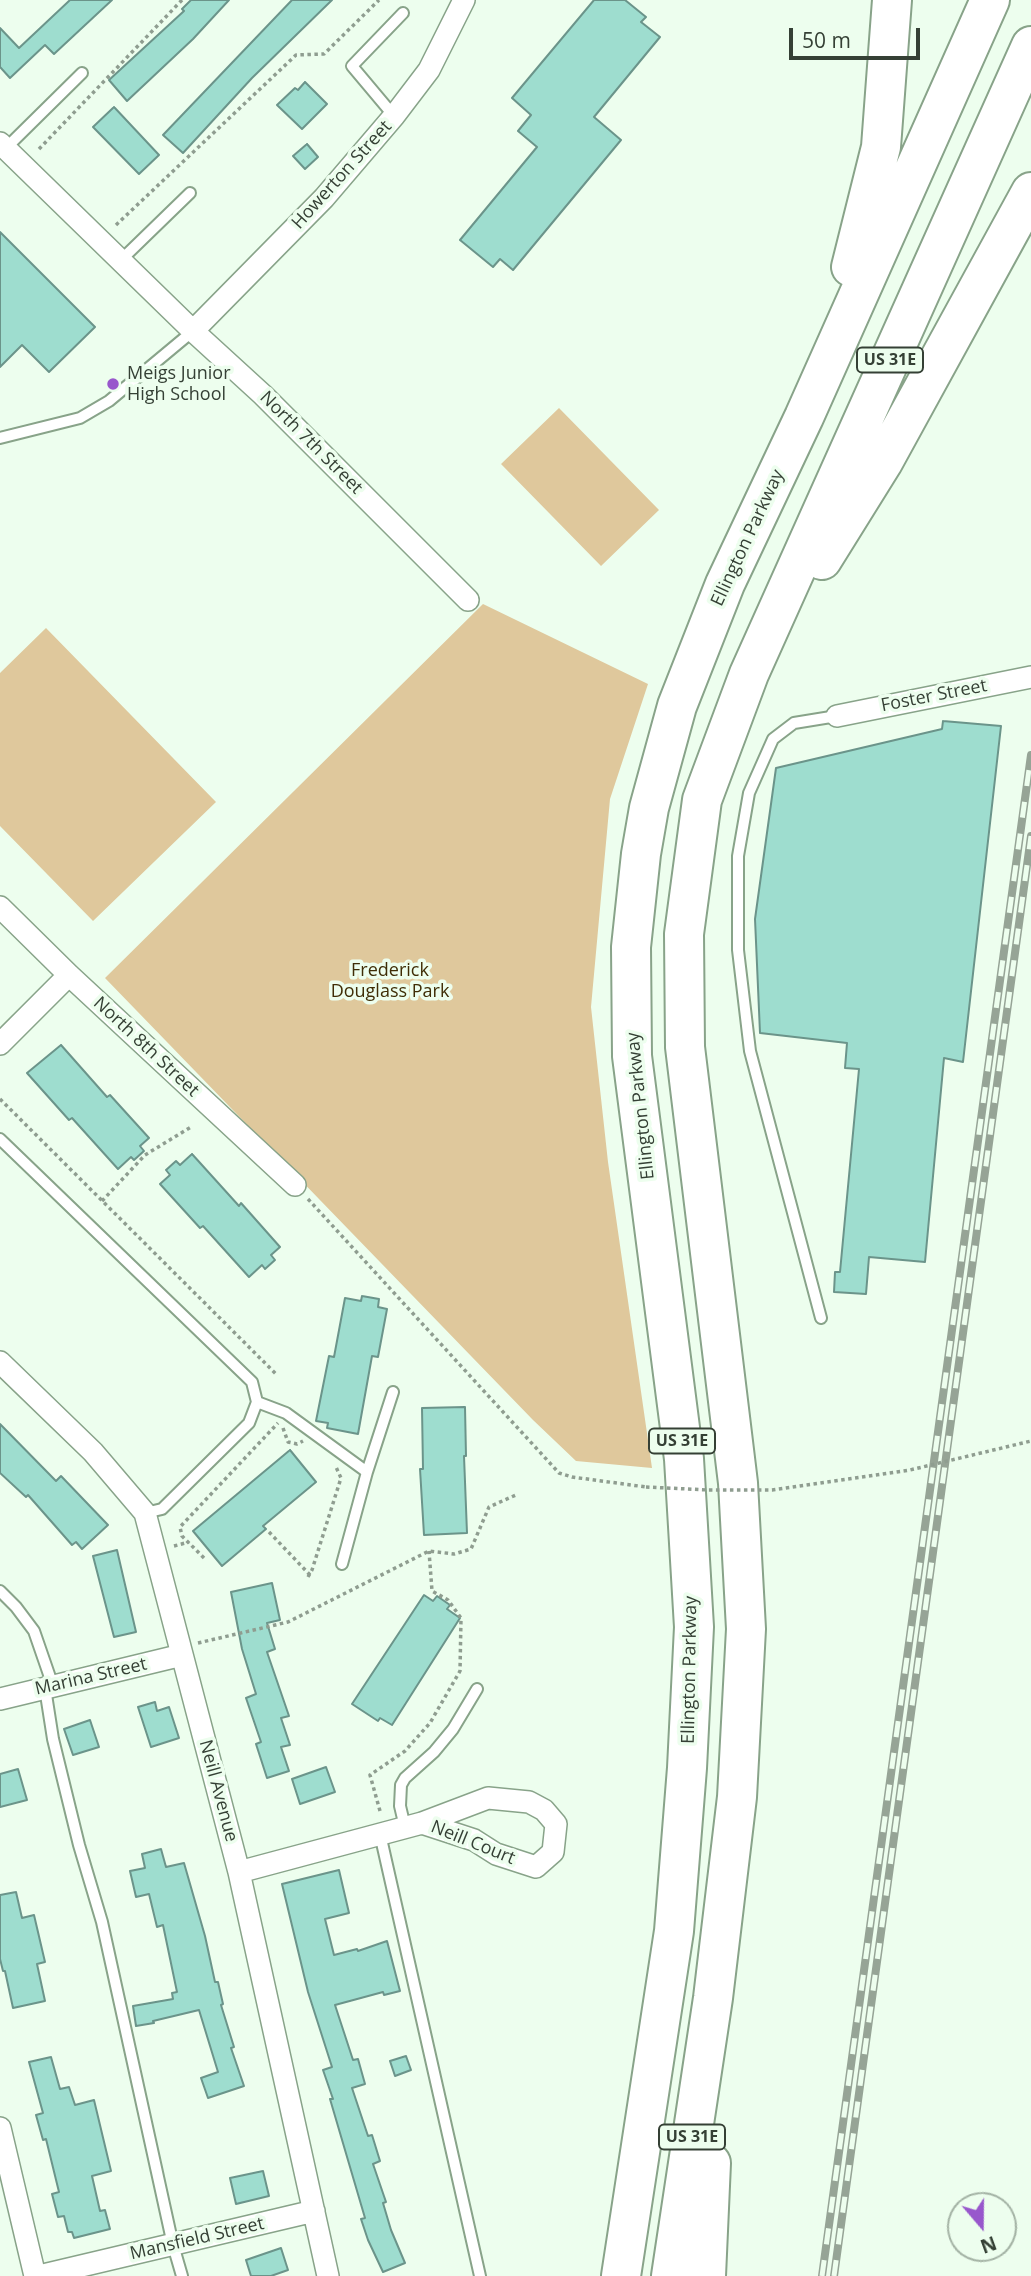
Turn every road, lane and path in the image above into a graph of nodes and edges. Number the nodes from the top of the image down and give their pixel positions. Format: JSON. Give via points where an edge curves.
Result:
{"nodes":[{"id":1,"x":181,"y":0,"type":"edge"},
{"id":2,"x":379,"y":0,"type":"edge"},
{"id":3,"x":464,"y":0,"type":"edge"},
{"id":4,"x":892,"y":0,"type":"edge"},
{"id":5,"x":990,"y":0,"type":"edge"},
{"id":6,"x":403,"y":13,"type":"dead end"},
{"id":7,"x":1031,"y":46,"type":"edge"},
{"id":8,"x":82,"y":73,"type":"dead end"},
{"id":9,"x":394,"y":116,"type":"junction"},
{"id":10,"x":3,"y":145,"type":"edge"},
{"id":11,"x":39,"y":149,"type":"dead end"},
{"id":12,"x":1031,"y":192,"type":"edge"},
{"id":13,"x":190,"y":193,"type":"dead end"},
{"id":14,"x":116,"y":225,"type":"dead end"},
{"id":15,"x":121,"y":260,"type":"junction"},
{"id":16,"x":193,"y":331,"type":"junction"},
{"id":17,"x":804,"y":417,"type":"junction"},
{"id":18,"x":0,"y":438,"type":"edge"},
{"id":19,"x":468,"y":600,"type":"dead end"},
{"id":20,"x":749,"y":674,"type":"junction"},
{"id":21,"x":1031,"y":677,"type":"edge"},
{"id":22,"x":837,"y":716,"type":"joint"},
{"id":23,"x":0,"y":907,"type":"edge"},
{"id":24,"x":69,"y":975,"type":"junction"},
{"id":25,"x":0,"y":1044,"type":"edge"},
{"id":26,"x":0,"y":1099,"type":"edge"},
{"id":27,"x":191,"y":1127,"type":"dead end"},
{"id":28,"x":0,"y":1139,"type":"edge"},
{"id":29,"x":295,"y":1185,"type":"joint"},
{"id":30,"x":102,"y":1201,"type":"junction"},
{"id":31,"x":821,"y":1318,"type":"dead end"},
{"id":32,"x":0,"y":1362,"type":"edge"},
{"id":33,"x":275,"y":1374,"type":"dead end"},
{"id":34,"x":393,"y":1392,"type":"dead end"},
{"id":35,"x":257,"y":1402,"type":"junction"},
{"id":36,"x":1031,"y":1441,"type":"edge"},
{"id":37,"x":311,"y":1448,"type":"dead end"},
{"id":38,"x":328,"y":1461,"type":"dead end"},
{"id":39,"x":367,"y":1472,"type":"junction"},
{"id":40,"x":518,"y":1494,"type":"dead end"},
{"id":41,"x":145,"y":1513,"type":"junction"},
{"id":42,"x":269,"y":1532,"type":"dead end"},
{"id":43,"x":189,"y":1542,"type":"junction"},
{"id":44,"x":173,"y":1546,"type":"dead end"},
{"id":45,"x":429,"y":1551,"type":"junction"},
{"id":46,"x":205,"y":1558,"type":"dead end"},
{"id":47,"x":342,"y":1564,"type":"dead end"},
{"id":48,"x":0,"y":1591,"type":"edge"},
{"id":49,"x":190,"y":1649,"type":"junction"},
{"id":50,"x":49,"y":1687,"type":"junction"},
{"id":51,"x":477,"y":1689,"type":"dead end"},
{"id":52,"x":0,"y":1699,"type":"edge"},
{"id":53,"x":380,"y":1811,"type":"dead end"},
{"id":54,"x":414,"y":1825,"type":"junction"},
{"id":55,"x":380,"y":1834,"type":"junction"},
{"id":56,"x":239,"y":1872,"type":"junction"},
{"id":57,"x":713,"y":1998,"type":"junction"},
{"id":58,"x":0,"y":2128,"type":"edge"},
{"id":59,"x":314,"y":2211,"type":"junction"},
{"id":60,"x":629,"y":2221,"type":"junction"},
{"id":61,"x":173,"y":2245,"type":"junction"},
{"id":62,"x":37,"y":2276,"type":"edge"},
{"id":63,"x":182,"y":2276,"type":"edge"},
{"id":64,"x":328,"y":2276,"type":"edge"},
{"id":65,"x":480,"y":2276,"type":"edge"},
{"id":66,"x":602,"y":2276,"type":"edge"},
{"id":67,"x":621,"y":2276,"type":"edge"},
{"id":68,"x":671,"y":2276,"type":"edge"},
{"id":69,"x":706,"y":2276,"type":"edge"}],
"edges":[{"from":1,"to":11,"type":"path"},
{"from":2,"to":14,"type":"path","via":[[324,54],[296,55]]},
{"from":3,"to":9,"type":"street","name":"Howerton Street","via":[[429,70]]},
{"from":4,"to":17,"type":"highway","via":[[881,147],[860,234]]},
{"from":5,"to":17,"type":"highway","name":"Ellington Parkway","number":"US 31E"},
{"from":6,"to":9,"type":"lane","via":[[352,66]]},
{"from":7,"to":20,"type":"highway","number":"US 31E"},
{"from":8,"to":10,"type":"lane"},
{"from":9,"to":16,"type":"street","name":"Howerton Street","via":[[324,198]]},
{"from":10,"to":15,"type":"street","name":"North 7th Street"},
{"from":12,"to":20,"type":"highway","via":[[883,461]]},
{"from":13,"to":15,"type":"lane"},
{"from":15,"to":16,"type":"street","name":"North 7th Street"},
{"from":16,"to":18,"type":"lane","via":[[109,401],[80,418]]},
{"from":16,"to":19,"type":"street","name":"North 7th Street"},
{"from":17,"to":60,"type":"highway","name":"Ellington Parkway","number":"US 31E","via":[[724,584],[677,706],[640,854],[633,934],[632,1056],[684,1459],[694,1627],[674,1931]]},
{"from":20,"to":57,"type":"highway","number":"US 31E","via":[[702,800],[684,934],[685,1047],[738,1482],[746,1629],[737,1797]]},
{"from":21,"to":22,"type":"street","name":"Foster Street"},
{"from":22,"to":31,"type":"lane","via":[[793,723],[773,739],[749,793],[738,856],[737,950],[750,1051]]},
{"from":23,"to":24,"type":"street","name":"North 8th Street"},
{"from":24,"to":25,"type":"street"},
{"from":24,"to":29,"type":"street","name":"North 8th Street"},
{"from":26,"to":30,"type":"path"},
{"from":27,"to":30,"type":"path","via":[[145,1155]]},
{"from":28,"to":35,"type":"lane","via":[[252,1382]]},
{"from":29,"to":36,"type":"path","bridge":true,"via":[[559,1472],[572,1477],[646,1486],[772,1490],[910,1470]]},
{"from":30,"to":33,"type":"path"},
{"from":32,"to":41,"type":"street","name":"Neill Avenue","via":[[93,1452]]},
{"from":34,"to":39,"type":"lane"},
{"from":35,"to":39,"type":"lane","via":[[286,1413]]},
{"from":35,"to":41,"type":"lane","via":[[249,1423],[162,1509]]},
{"from":37,"to":43,"type":"path","via":[[302,1441],[288,1442],[278,1423],[180,1527]]},
{"from":38,"to":42,"type":"path","via":[[341,1478],[309,1576]]},
{"from":39,"to":47,"type":"lane"},
{"from":40,"to":45,"type":"path","via":[[489,1507],[471,1549],[454,1555]]},
{"from":41,"to":49,"type":"street","name":"Neill Avenue"},
{"from":43,"to":44,"type":"path"},
{"from":43,"to":46,"type":"path"},
{"from":45,"to":49,"type":"path","via":[[288,1622]]},
{"from":45,"to":53,"type":"path","via":[[432,1591],[448,1600],[461,1618],[460,1671],[430,1723],[405,1751],[370,1775]]},
{"from":48,"to":50,"type":"lane","via":[[34,1631]]},
{"from":49,"to":50,"type":"street","name":"Marina Street"},
{"from":49,"to":56,"type":"street","name":"Neill Avenue"},
{"from":50,"to":52,"type":"street","name":"Marina Street"},
{"from":50,"to":61,"type":"lane","via":[[56,1753],[106,1935]]},
{"from":51,"to":54,"type":"lane","via":[[453,1729],[401,1785],[400,1806]]},
{"from":54,"to":54,"type":"street","name":"Neill Court","via":[[488,1798],[529,1802],[556,1824],[553,1852],[536,1867],[496,1854],[474,1840]]},
{"from":54,"to":55,"type":"street","name":"Neill Court"},
{"from":55,"to":56,"type":"street","name":"Neill Court"},
{"from":55,"to":65,"type":"lane"},
{"from":56,"to":59,"type":"street","name":"Neill Avenue"},
{"from":57,"to":68,"type":"highway","number":"US 31E"},
{"from":57,"to":69,"type":"highway","via":[[716,2054]]},
{"from":58,"to":62,"type":"street"},
{"from":59,"to":61,"type":"street","name":"Mansfield Street"},
{"from":59,"to":64,"type":"street","name":"Neill Avenue"},
{"from":60,"to":66,"type":"highway"},
{"from":60,"to":67,"type":"highway","name":"Ellington Parkway","number":"US 31E"},
{"from":61,"to":62,"type":"street","name":"Mansfield Street"},
{"from":61,"to":63,"type":"lane"}]}
